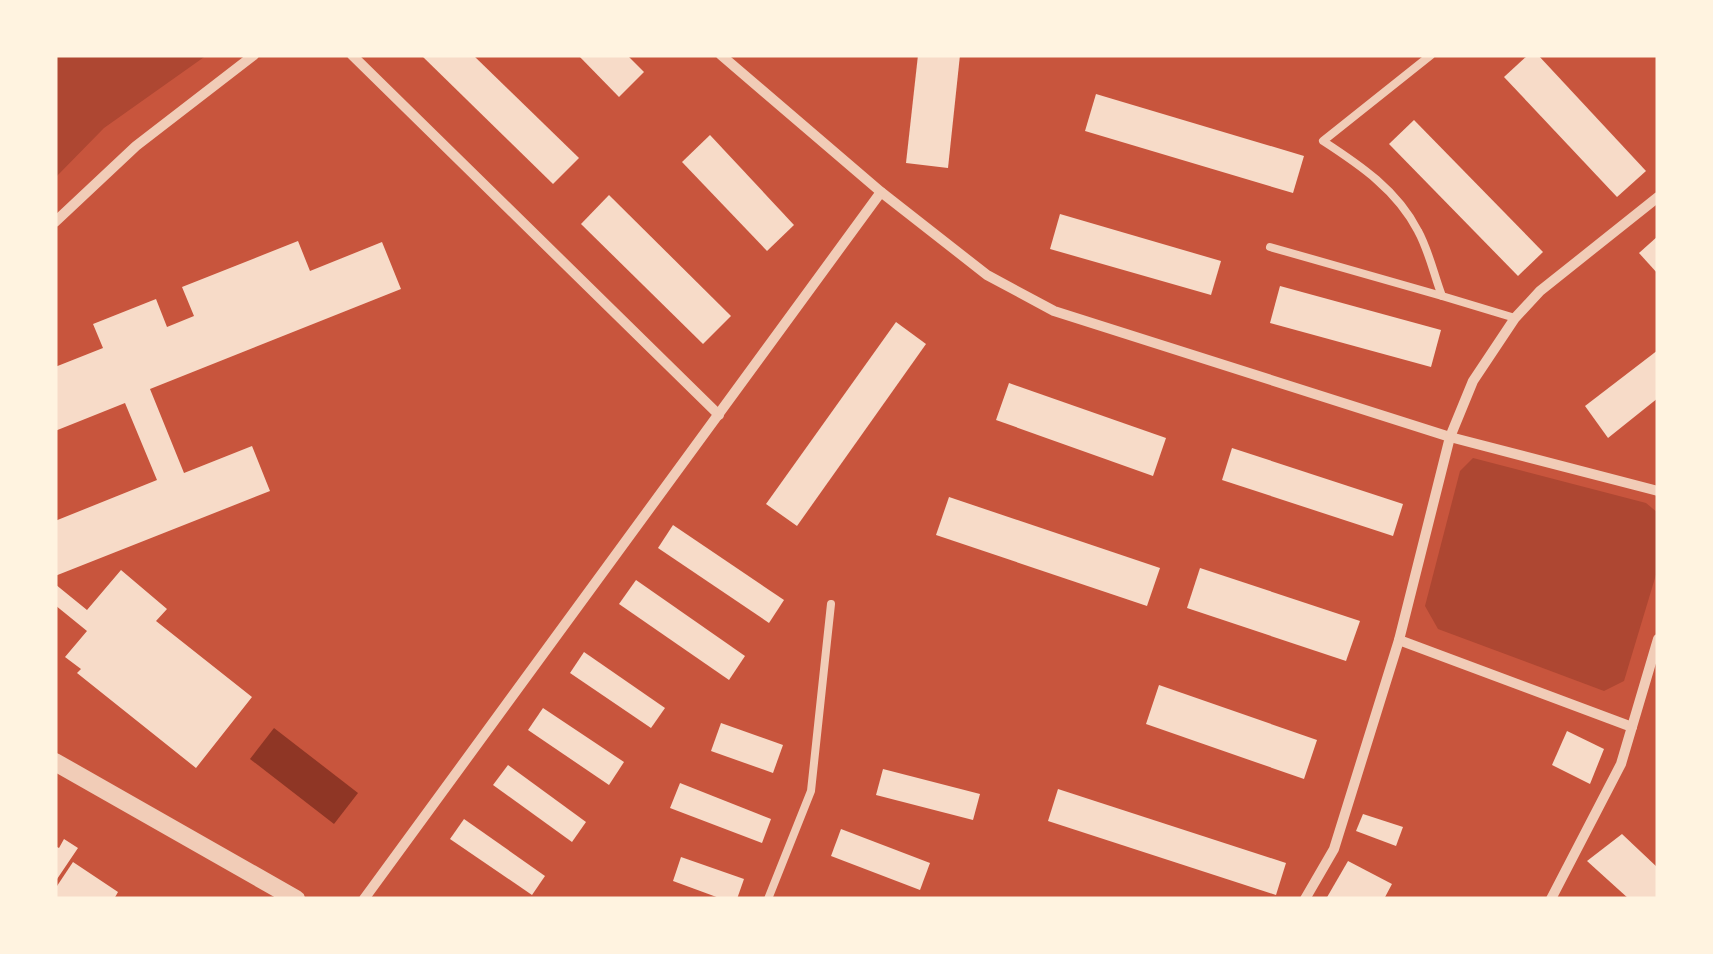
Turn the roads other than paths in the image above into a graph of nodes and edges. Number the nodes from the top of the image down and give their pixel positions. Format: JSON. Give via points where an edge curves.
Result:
{"nodes":[{"id":1,"x":254,"y":55,"type":"edge"},
{"id":2,"x":352,"y":55,"type":"edge"},
{"id":3,"x":721,"y":55,"type":"edge"},
{"id":4,"x":1431,"y":55,"type":"edge"},
{"id":5,"x":881,"y":192,"type":"junction"},
{"id":6,"x":1658,"y":197,"type":"edge"},
{"id":7,"x":55,"y":222,"type":"edge"},
{"id":8,"x":1270,"y":246,"type":"dead end"},
{"id":9,"x":1442,"y":296,"type":"junction"},
{"id":10,"x":1515,"y":318,"type":"junction"},
{"id":11,"x":719,"y":415,"type":"junction"},
{"id":12,"x":1450,"y":437,"type":"junction"},
{"id":13,"x":1658,"y":491,"type":"edge"},
{"id":14,"x":830,"y":604,"type":"dead end"},
{"id":15,"x":1658,"y":639,"type":"edge"},
{"id":16,"x":1399,"y":640,"type":"junction"},
{"id":17,"x":1632,"y":726,"type":"junction"},
{"id":18,"x":55,"y":762,"type":"edge"},
{"id":19,"x":296,"y":899,"type":"edge"},
{"id":20,"x":364,"y":899,"type":"edge"},
{"id":21,"x":768,"y":899,"type":"edge"},
{"id":22,"x":1306,"y":899,"type":"edge"},
{"id":23,"x":1550,"y":899,"type":"edge"}],
"edges":[{"from":1,"to":7,"type":"street","via":[[136,146]]},
{"from":2,"to":11,"type":"street"},
{"from":3,"to":5,"type":"street"},
{"from":4,"to":9,"type":"lane","via":[[1323,141],[1366,168],[1396,200],[1418,231]]},
{"from":5,"to":11,"type":"street"},
{"from":5,"to":12,"type":"street","via":[[988,275],[1054,311]]},
{"from":6,"to":10,"type":"street"},
{"from":8,"to":9,"type":"lane"},
{"from":9,"to":10,"type":"lane"},
{"from":10,"to":12,"type":"street","via":[[1473,381]]},
{"from":11,"to":20,"type":"street"},
{"from":12,"to":13,"type":"street"},
{"from":12,"to":16,"type":"street"},
{"from":14,"to":21,"type":"lane","via":[[811,791]]},
{"from":15,"to":17,"type":"street"},
{"from":16,"to":17,"type":"street"},
{"from":16,"to":22,"type":"street","via":[[1334,849]]},
{"from":17,"to":23,"type":"street","via":[[1621,764]]},
{"from":18,"to":19,"type":"street"}]}
